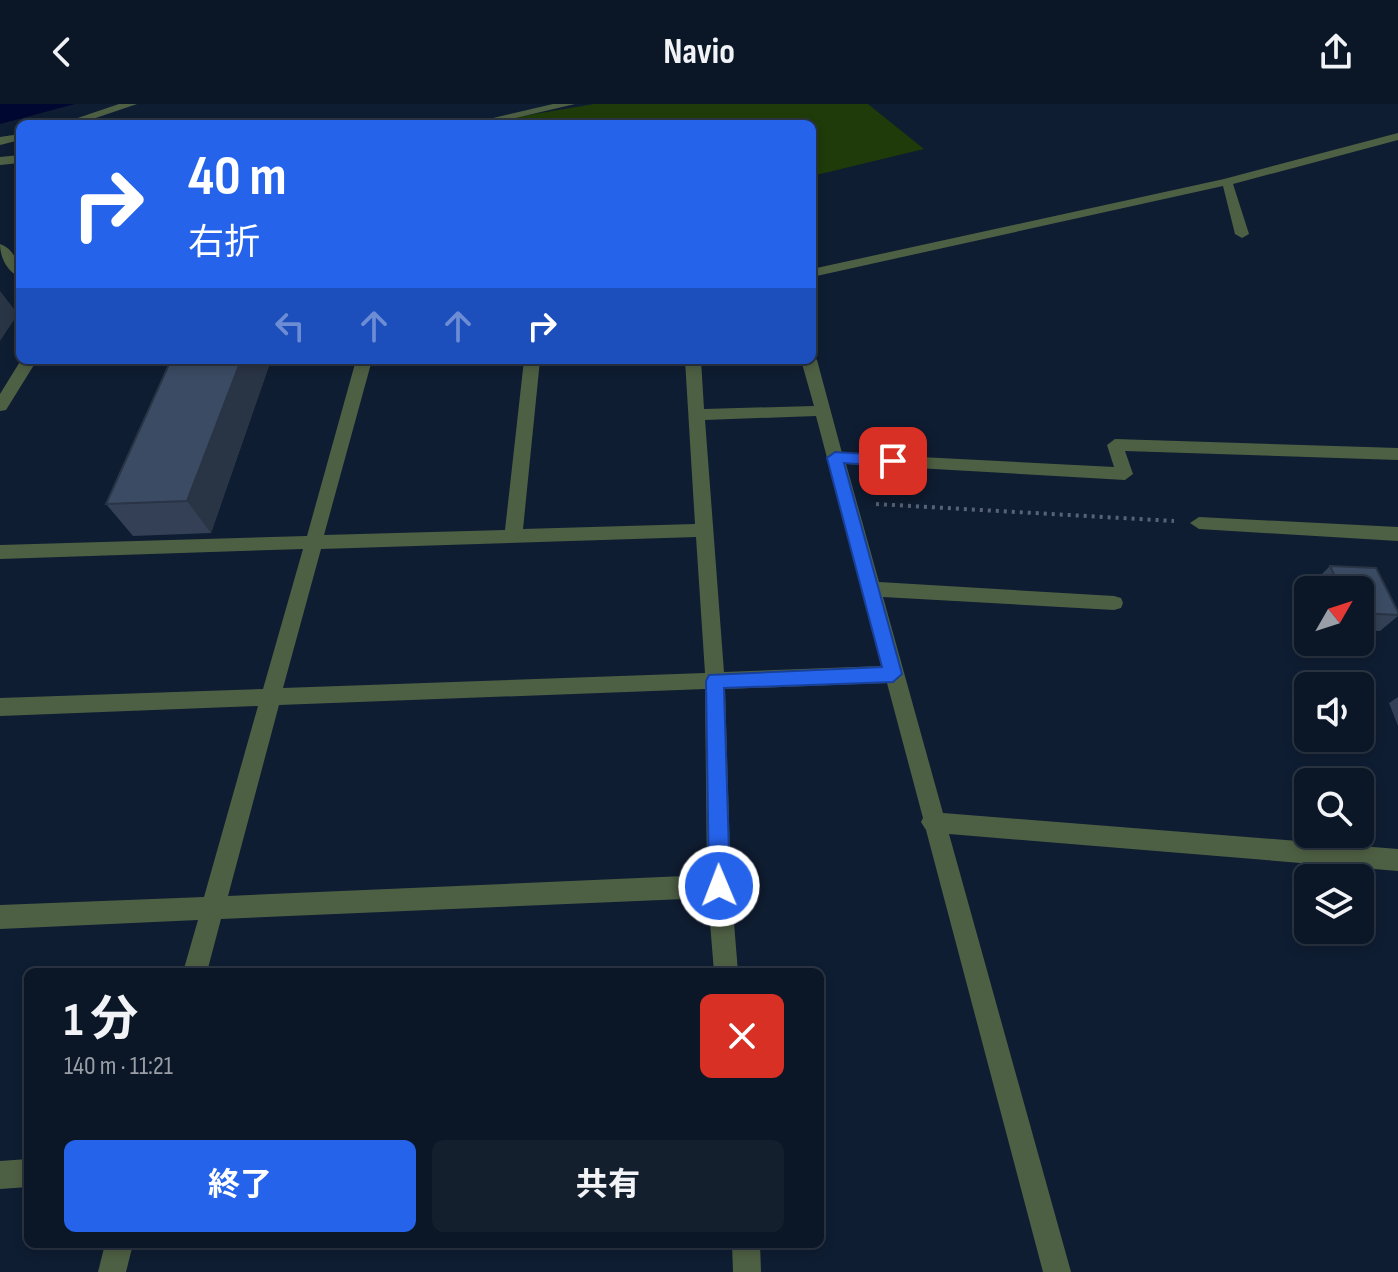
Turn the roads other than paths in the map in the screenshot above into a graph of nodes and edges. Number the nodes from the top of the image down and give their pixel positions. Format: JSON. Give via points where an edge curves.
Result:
{"nodes":[{"id":1,"x":131,"y":104,"type":"edge"},
{"id":2,"x":569,"y":104,"type":"edge"},
{"id":3,"x":79,"y":120,"type":"edge"},
{"id":4,"x":493,"y":120,"type":"edge"},
{"id":5,"x":1398,"y":136,"type":"edge"},
{"id":6,"x":1226,"y":182,"type":"junction"},
{"id":7,"x":1242,"y":234,"type":"dead end"},
{"id":8,"x":0,"y":248,"type":"edge"},
{"id":9,"x":16,"y":270,"type":"edge"},
{"id":10,"x":816,"y":272,"type":"edge"},
{"id":11,"x":26,"y":364,"type":"edge"},
{"id":12,"x":363,"y":364,"type":"edge"},
{"id":13,"x":532,"y":364,"type":"edge"},
{"id":14,"x":693,"y":364,"type":"edge"},
{"id":15,"x":810,"y":364,"type":"edge"},
{"id":16,"x":0,"y":406,"type":"edge"},
{"id":17,"x":822,"y":411,"type":"junction"},
{"id":18,"x":697,"y":415,"type":"junction"},
{"id":19,"x":1398,"y":454,"type":"edge"},
{"id":20,"x":835,"y":458,"type":"junction"},
{"id":21,"x":1199,"y":523,"type":"road end"},
{"id":22,"x":704,"y":530,"type":"junction"},
{"id":23,"x":1398,"y":534,"type":"edge"},
{"id":24,"x":513,"y":536,"type":"junction"},
{"id":25,"x":312,"y":545,"type":"junction"},
{"id":26,"x":0,"y":552,"type":"edge"},
{"id":27,"x":870,"y":589,"type":"junction"},
{"id":28,"x":1114,"y":603,"type":"dead end"},
{"id":29,"x":893,"y":674,"type":"junction"},
{"id":30,"x":715,"y":681,"type":"junction"},
{"id":31,"x":269,"y":697,"type":"junction"},
{"id":32,"x":0,"y":707,"type":"edge"},
{"id":33,"x":932,"y":822,"type":"junction"},
{"id":34,"x":1398,"y":860,"type":"edge"},
{"id":35,"x":719,"y":886,"type":"junction"},
{"id":36,"x":212,"y":910,"type":"junction"},
{"id":37,"x":0,"y":917,"type":"edge"},
{"id":38,"x":196,"y":968,"type":"edge"},
{"id":39,"x":726,"y":968,"type":"edge"},
{"id":40,"x":24,"y":1173,"type":"edge"},
{"id":41,"x":0,"y":1175,"type":"edge"},
{"id":42,"x":118,"y":1248,"type":"edge"},
{"id":43,"x":746,"y":1248,"type":"edge"},
{"id":44,"x":112,"y":1272,"type":"edge"},
{"id":45,"x":747,"y":1272,"type":"edge"},
{"id":46,"x":1057,"y":1272,"type":"edge"}],
"edges":[{"from":1,"to":3,"type":"street"},
{"from":2,"to":4,"type":"street"},
{"from":5,"to":6,"type":"street"},
{"from":6,"to":7,"type":"street"},
{"from":6,"to":10,"type":"street"},
{"from":8,"to":9,"type":"street"},
{"from":11,"to":16,"type":"street"},
{"from":12,"to":25,"type":"street"},
{"from":13,"to":24,"type":"street"},
{"from":14,"to":18,"type":"street"},
{"from":15,"to":17,"type":"street"},
{"from":17,"to":18,"type":"street"},
{"from":17,"to":20,"type":"street"},
{"from":18,"to":22,"type":"street"},
{"from":19,"to":20,"type":"street","via":[[1115,445],[1125,474]]},
{"from":20,"to":27,"type":"street"},
{"from":21,"to":23,"type":"street"},
{"from":22,"to":24,"type":"street"},
{"from":22,"to":30,"type":"street"},
{"from":24,"to":25,"type":"street"},
{"from":25,"to":26,"type":"street"},
{"from":25,"to":31,"type":"street"},
{"from":27,"to":28,"type":"street"},
{"from":27,"to":29,"type":"street"},
{"from":29,"to":30,"type":"street"},
{"from":29,"to":33,"type":"street"},
{"from":30,"to":31,"type":"street"},
{"from":30,"to":35,"type":"street"},
{"from":31,"to":32,"type":"street"},
{"from":31,"to":36,"type":"street"},
{"from":33,"to":34,"type":"street"},
{"from":33,"to":46,"type":"street"},
{"from":35,"to":36,"type":"street"},
{"from":35,"to":39,"type":"street"},
{"from":36,"to":37,"type":"street"},
{"from":36,"to":38,"type":"street"},
{"from":40,"to":41,"type":"street"},
{"from":42,"to":44,"type":"street"},
{"from":43,"to":45,"type":"street"}]}
